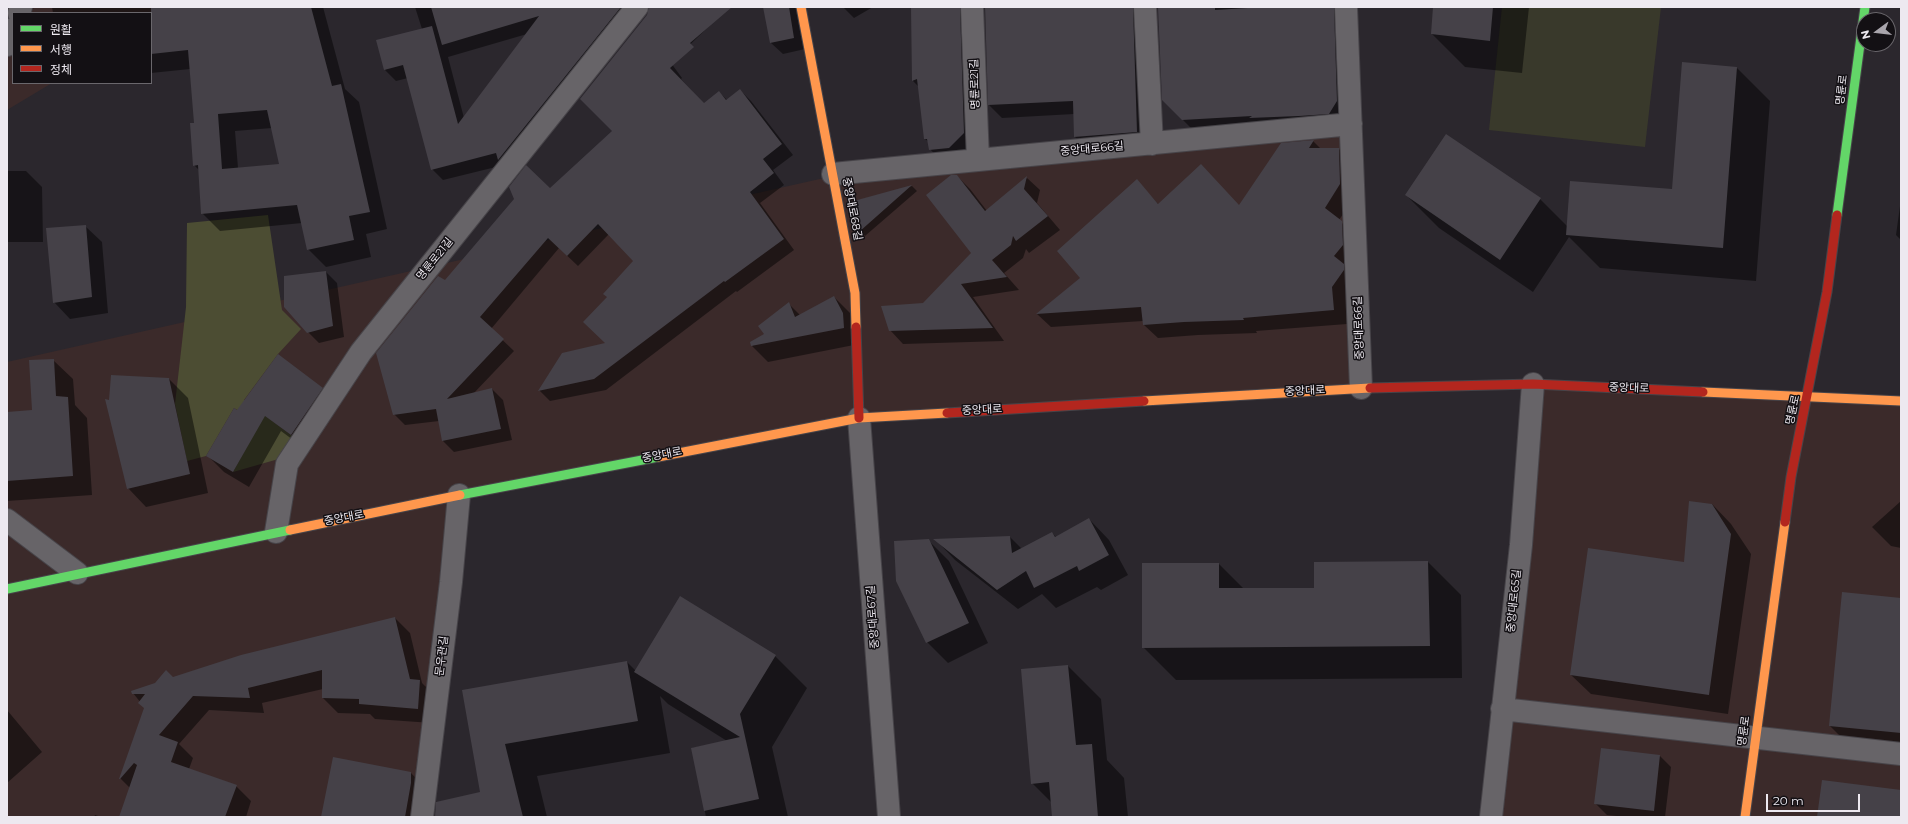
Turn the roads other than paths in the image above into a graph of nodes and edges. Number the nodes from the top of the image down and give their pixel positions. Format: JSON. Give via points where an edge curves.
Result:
{"nodes":[{"id":1,"x":637,"y":7,"type":"edge"},
{"id":2,"x":801,"y":7,"type":"edge"},
{"id":3,"x":972,"y":7,"type":"edge"},
{"id":4,"x":1145,"y":7,"type":"edge"},
{"id":5,"x":1346,"y":7,"type":"edge"},
{"id":6,"x":1865,"y":7,"type":"edge"},
{"id":7,"x":12,"y":32,"type":"edge"},
{"id":8,"x":7,"y":45,"type":"edge"},
{"id":9,"x":1351,"y":124,"type":"junction"},
{"id":10,"x":1152,"y":144,"type":"junction"},
{"id":11,"x":978,"y":160,"type":"junction"},
{"id":12,"x":833,"y":174,"type":"junction"},
{"id":13,"x":1533,"y":384,"type":"junction"},
{"id":14,"x":1361,"y":388,"type":"junction"},
{"id":15,"x":1808,"y":398,"type":"junction"},
{"id":16,"x":1901,"y":401,"type":"edge"},
{"id":17,"x":859,"y":418,"type":"junction"},
{"id":18,"x":459,"y":495,"type":"junction"},
{"id":19,"x":7,"y":520,"type":"edge"},
{"id":20,"x":276,"y":532,"type":"junction"},
{"id":21,"x":77,"y":573,"type":"junction"},
{"id":22,"x":7,"y":589,"type":"edge"},
{"id":23,"x":1502,"y":709,"type":"junction"},
{"id":24,"x":1755,"y":738,"type":"junction"},
{"id":25,"x":1901,"y":754,"type":"edge"},
{"id":26,"x":422,"y":817,"type":"edge"},
{"id":27,"x":889,"y":817,"type":"edge"},
{"id":28,"x":1491,"y":817,"type":"edge"},
{"id":29,"x":1745,"y":817,"type":"edge"}],
"edges":[{"from":1,"to":20,"type":"street","name":"명륜로21길","via":[[361,352],[287,464]]},
{"from":2,"to":12,"type":"main road","name":"중앙대로68길"},
{"from":3,"to":11,"type":"street","name":"명륜로21길"},
{"from":4,"to":10,"type":"street"},
{"from":5,"to":9,"type":"street","name":"중앙대로66길"},
{"from":6,"to":15,"type":"main road","name":"명륜로","via":[[1827,292]]},
{"from":7,"to":8,"type":"street"},
{"from":9,"to":10,"type":"street","name":"중앙대로66길"},
{"from":9,"to":14,"type":"street","name":"중앙대로66길"},
{"from":10,"to":11,"type":"street","name":"중앙대로66길"},
{"from":11,"to":12,"type":"street","name":"중앙대로66길"},
{"from":12,"to":17,"type":"main road","name":"중앙대로68길","via":[[855,293]]},
{"from":13,"to":14,"type":"main road","name":"중앙대로"},
{"from":13,"to":15,"type":"main road","name":"중앙대로","via":[[1765,393]]},
{"from":13,"to":23,"type":"street","name":"중앙대로65길","via":[[1521,545]]},
{"from":14,"to":17,"type":"main road","name":"중앙대로"},
{"from":15,"to":16,"type":"main road","name":"중앙대로"},
{"from":15,"to":24,"type":"main road","name":"명륜로","via":[[1791,477]]},
{"from":17,"to":18,"type":"main road","name":"중앙대로"},
{"from":17,"to":27,"type":"street","name":"중앙대로67길"},
{"from":18,"to":20,"type":"main road","name":"중앙대로"},
{"from":18,"to":26,"type":"street","name":"문우관길"},
{"from":19,"to":21,"type":"street"},
{"from":20,"to":21,"type":"main road","name":"중앙대로"},
{"from":21,"to":22,"type":"main road","name":"중앙대로"},
{"from":23,"to":24,"type":"street"},
{"from":23,"to":28,"type":"street","name":"중앙대로65길"},
{"from":24,"to":25,"type":"street"},
{"from":24,"to":29,"type":"main road","name":"명륜로"}]}
